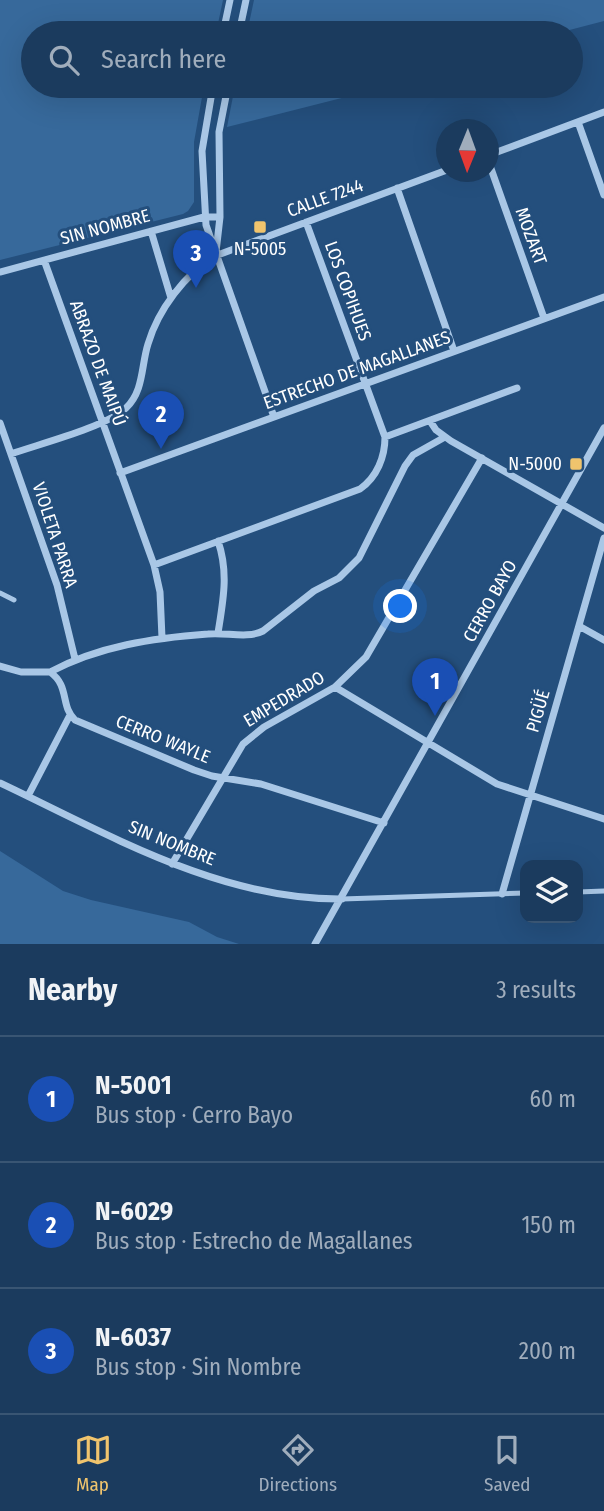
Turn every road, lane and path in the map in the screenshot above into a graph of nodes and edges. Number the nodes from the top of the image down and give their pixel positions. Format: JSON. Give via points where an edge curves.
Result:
{"nodes":[{"id":1,"x":230,"y":0,"type":"edge"},
{"id":2,"x":246,"y":0,"type":"edge"},
{"id":3,"x":226,"y":21,"type":"edge"},
{"id":4,"x":242,"y":21,"type":"edge"},
{"id":5,"x":211,"y":98,"type":"edge"},
{"id":6,"x":226,"y":98,"type":"edge"},
{"id":7,"x":604,"y":112,"type":"edge"},
{"id":8,"x":578,"y":122,"type":"junction"},
{"id":9,"x":499,"y":151,"type":"edge"},
{"id":10,"x":436,"y":174,"type":"edge"},
{"id":11,"x":495,"y":182,"type":"edge"},
{"id":12,"x":397,"y":188,"type":"junction"},
{"id":13,"x":604,"y":195,"type":"edge"},
{"id":14,"x":204,"y":217,"type":"junction"},
{"id":15,"x":219,"y":217,"type":"junction"},
{"id":16,"x":306,"y":222,"type":"junction"},
{"id":17,"x":151,"y":231,"type":"junction"},
{"id":18,"x":215,"y":256,"type":"junction"},
{"id":19,"x":44,"y":260,"type":"junction"},
{"id":20,"x":0,"y":272,"type":"edge"},
{"id":21,"x":604,"y":297,"type":"edge"},
{"id":22,"x":171,"y":298,"type":"junction"},
{"id":23,"x":544,"y":318,"type":"junction"},
{"id":24,"x":454,"y":351,"type":"junction"},
{"id":25,"x":366,"y":383,"type":"junction"},
{"id":26,"x":517,"y":388,"type":"dead end"},
{"id":27,"x":274,"y":417,"type":"junction"},
{"id":28,"x":430,"y":421,"type":"junction"},
{"id":29,"x":102,"y":422,"type":"junction"},
{"id":30,"x":0,"y":423,"type":"edge"},
{"id":31,"x":604,"y":428,"type":"edge"},
{"id":32,"x":386,"y":437,"type":"junction"},
{"id":33,"x":445,"y":437,"type":"junction"},
{"id":34,"x":11,"y":454,"type":"junction"},
{"id":35,"x":482,"y":458,"type":"junction"},
{"id":36,"x":120,"y":473,"type":"junction"},
{"id":37,"x":562,"y":504,"type":"junction"},
{"id":38,"x":604,"y":528,"type":"edge"},
{"id":39,"x":604,"y":538,"type":"edge"},
{"id":40,"x":218,"y":541,"type":"junction"},
{"id":41,"x":154,"y":565,"type":"junction"},
{"id":42,"x":0,"y":593,"type":"edge"},
{"id":43,"x":14,"y":600,"type":"dead end"},
{"id":44,"x":579,"y":626,"type":"junction"},
{"id":45,"x":218,"y":633,"type":"junction"},
{"id":46,"x":162,"y":638,"type":"junction"},
{"id":47,"x":604,"y":640,"type":"edge"},
{"id":48,"x":75,"y":659,"type":"junction"},
{"id":49,"x":0,"y":666,"type":"edge"},
{"id":50,"x":50,"y":672,"type":"junction"},
{"id":51,"x":335,"y":687,"type":"junction"},
{"id":52,"x":70,"y":715,"type":"junction"},
{"id":53,"x":428,"y":743,"type":"junction"},
{"id":54,"x":223,"y":778,"type":"junction"},
{"id":55,"x":0,"y":783,"type":"edge"},
{"id":56,"x":27,"y":796,"type":"junction"},
{"id":57,"x":530,"y":796,"type":"junction"},
{"id":58,"x":604,"y":819,"type":"edge"},
{"id":59,"x":384,"y":823,"type":"junction"},
{"id":60,"x":172,"y":864,"type":"junction"},
{"id":61,"x":604,"y":891,"type":"edge"},
{"id":62,"x":583,"y":892,"type":"edge"},
{"id":63,"x":520,"y":893,"type":"edge"},
{"id":64,"x":502,"y":894,"type":"junction"},
{"id":65,"x":342,"y":899,"type":"junction"},
{"id":66,"x":316,"y":944,"type":"edge"}],
"edges":[{"from":1,"to":3,"type":"street"},
{"from":2,"to":4,"type":"street"},
{"from":5,"to":14,"type":"street","via":[[203,136]]},
{"from":6,"to":15,"type":"street","via":[[219,132]]},
{"from":7,"to":8,"type":"street"},
{"from":8,"to":9,"type":"street"},
{"from":8,"to":13,"type":"street"},
{"from":10,"to":12,"type":"street","name":"CALLE 7244"},
{"from":11,"to":23,"type":"street","name":"MOZART"},
{"from":12,"to":16,"type":"street","name":"CALLE 7244"},
{"from":12,"to":24,"type":"street"},
{"from":14,"to":15,"type":"street","name":"SIN NOMBRE"},
{"from":14,"to":17,"type":"street","name":"SIN NOMBRE"},
{"from":14,"to":18,"type":"street"},
{"from":15,"to":18,"type":"street"},
{"from":16,"to":18,"type":"street","name":"CALLE 7244"},
{"from":16,"to":25,"type":"street","name":"LOS COPIHUES"},
{"from":17,"to":19,"type":"street","name":"SIN NOMBRE"},
{"from":17,"to":22,"type":"street"},
{"from":18,"to":22,"type":"street"},
{"from":18,"to":27,"type":"street"},
{"from":19,"to":20,"type":"street","name":"SIN NOMBRE"},
{"from":19,"to":29,"type":"street","name":"ABRAZO DE MAIPÚ"},
{"from":21,"to":23,"type":"street","name":"ESTRECHO DE MAGALLANES"},
{"from":22,"to":29,"type":"street","via":[[152,332],[134,398],[119,414]]},
{"from":23,"to":24,"type":"street","name":"ESTRECHO DE MAGALLANES"},
{"from":24,"to":25,"type":"street","name":"ESTRECHO DE MAGALLANES"},
{"from":25,"to":27,"type":"street","name":"ESTRECHO DE MAGALLANES"},
{"from":25,"to":32,"type":"street","name":"LOS COPIHUES"},
{"from":26,"to":28,"type":"street"},
{"from":27,"to":36,"type":"street","name":"ESTRECHO DE MAGALLANES"},
{"from":28,"to":32,"type":"street"},
{"from":28,"to":33,"type":"street"},
{"from":29,"to":34,"type":"street"},
{"from":29,"to":36,"type":"street","name":"ABRAZO DE MAIPÚ"},
{"from":30,"to":34,"type":"street","name":"VIOLETA PARRA"},
{"from":31,"to":37,"type":"street","name":"CERRO BAYO"},
{"from":32,"to":40,"type":"street","name":"LOS COPIHUES","via":[[385,450],[369,483]]},
{"from":33,"to":35,"type":"street"},
{"from":33,"to":45,"type":"street","via":[[413,455],[405,466],[351,568],[256,635]]},
{"from":34,"to":48,"type":"street","name":"VIOLETA PARRA","via":[[57,585]]},
{"from":35,"to":37,"type":"street"},
{"from":35,"to":51,"type":"street","name":"EMPEDRADO","via":[[375,645]]},
{"from":36,"to":41,"type":"street","name":"ABRAZO DE MAIPÚ"},
{"from":37,"to":38,"type":"street"},
{"from":37,"to":53,"type":"street","name":"CERRO BAYO"},
{"from":39,"to":44,"type":"street","name":"PIGÜÉ"},
{"from":40,"to":41,"type":"street"},
{"from":40,"to":45,"type":"street","via":[[225,571]]},
{"from":41,"to":46,"type":"street","name":"ABRAZO DE MAIPÚ"},
{"from":42,"to":43,"type":"lane"},
{"from":44,"to":47,"type":"street"},
{"from":44,"to":57,"type":"street","name":"PIGÜÉ"},
{"from":45,"to":46,"type":"street"},
{"from":46,"to":48,"type":"street"},
{"from":48,"to":50,"type":"street"},
{"from":49,"to":50,"type":"street"},
{"from":50,"to":52,"type":"street","via":[[62,684]]},
{"from":51,"to":53,"type":"street"},
{"from":51,"to":54,"type":"street","name":"EMPEDRADO","via":[[251,735]]},
{"from":52,"to":54,"type":"street","name":"CERRO WAYLE","via":[[203,774]]},
{"from":52,"to":56,"type":"street"},
{"from":53,"to":57,"type":"street","via":[[497,784]]},
{"from":53,"to":59,"type":"street","name":"CERRO BAYO"},
{"from":54,"to":59,"type":"street","name":"CERRO WAYLE","via":[[261,784]]},
{"from":54,"to":60,"type":"street","name":"EMPEDRADO"},
{"from":55,"to":56,"type":"street","name":"SIN NOMBRE"},
{"from":56,"to":60,"type":"street","name":"SIN NOMBRE"},
{"from":57,"to":58,"type":"street"},
{"from":57,"to":64,"type":"street","name":"PIGÜÉ"},
{"from":59,"to":65,"type":"street","name":"CERRO BAYO"},
{"from":60,"to":65,"type":"street","name":"SIN NOMBRE","via":[[292,896]]},
{"from":61,"to":62,"type":"lane"},
{"from":63,"to":64,"type":"lane"},
{"from":64,"to":65,"type":"lane"},
{"from":65,"to":66,"type":"street","name":"CERRO BAYO"}]}
